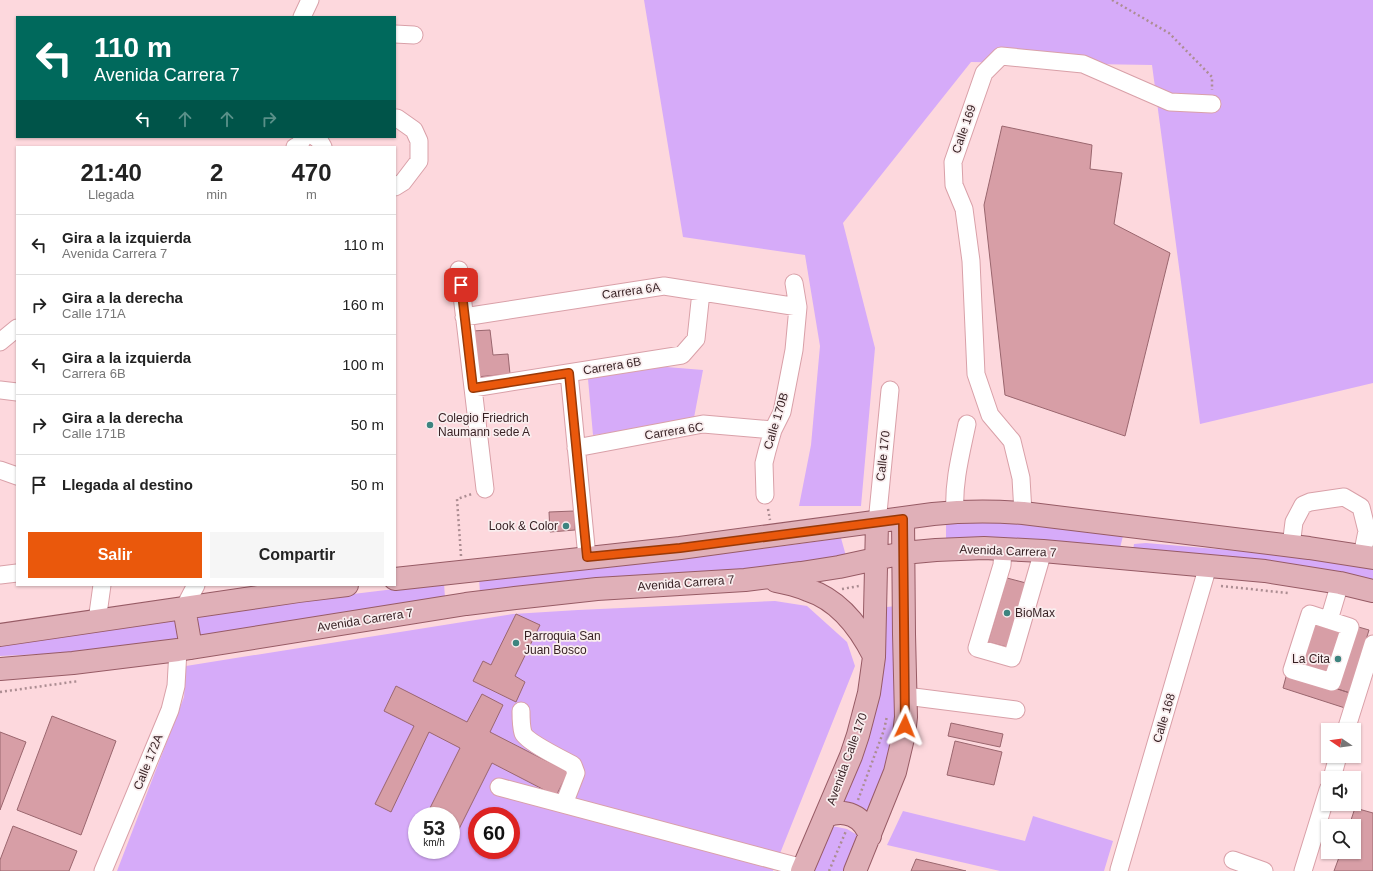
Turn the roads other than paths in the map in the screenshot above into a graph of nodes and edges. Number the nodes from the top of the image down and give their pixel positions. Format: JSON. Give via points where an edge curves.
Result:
{"nodes":[{"id":1,"x":310,"y":0,"type":"edge"},
{"id":2,"x":302,"y":16,"type":"edge"},
{"id":3,"x":396,"y":34,"type":"edge"},
{"id":4,"x":414,"y":35,"type":"dead end"},
{"id":5,"x":1212,"y":104,"type":"road end"},
{"id":6,"x":397,"y":118,"type":"dead end"},
{"id":7,"x":303,"y":138,"type":"edge"},
{"id":8,"x":316,"y":138,"type":"edge"},
{"id":9,"x":296,"y":146,"type":"edge"},
{"id":10,"x":322,"y":146,"type":"edge"},
{"id":11,"x":396,"y":186,"type":"edge"},
{"id":12,"x":459,"y":270,"type":"dead end"},
{"id":13,"x":794,"y":283,"type":"dead end"},
{"id":14,"x":701,"y":292,"type":"junction"},
{"id":15,"x":798,"y":307,"type":"junction"},
{"id":16,"x":464,"y":317,"type":"junction"},
{"id":17,"x":16,"y":329,"type":"edge"},
{"id":18,"x":0,"y":342,"type":"edge"},
{"id":19,"x":569,"y":373,"type":"junction"},
{"id":20,"x":473,"y":388,"type":"junction"},
{"id":21,"x":0,"y":390,"type":"edge"},
{"id":22,"x":890,"y":390,"type":"dead end"},
{"id":23,"x":16,"y":392,"type":"edge"},
{"id":24,"x":967,"y":424,"type":"dead end"},
{"id":25,"x":773,"y":430,"type":"junction"},
{"id":26,"x":576,"y":448,"type":"junction"},
{"id":27,"x":0,"y":470,"type":"edge"},
{"id":28,"x":16,"y":476,"type":"edge"},
{"id":29,"x":485,"y":489,"type":"road end"},
{"id":30,"x":765,"y":495,"type":"road end"},
{"id":31,"x":955,"y":512,"type":"junction"},
{"id":32,"x":1023,"y":513,"type":"junction"},
{"id":33,"x":903,"y":519,"type":"junction"},
{"id":34,"x":877,"y":523,"type":"junction"},
{"id":35,"x":1142,"y":528,"type":"junction"},
{"id":36,"x":1291,"y":546,"type":"junction"},
{"id":37,"x":1003,"y":548,"type":"junction"},
{"id":38,"x":1043,"y":551,"type":"junction"},
{"id":39,"x":904,"y":553,"type":"junction"},
{"id":40,"x":587,"y":557,"type":"junction"},
{"id":41,"x":1368,"y":557,"type":"edge"},
{"id":42,"x":876,"y":558,"type":"junction"},
{"id":43,"x":1133,"y":559,"type":"junction"},
{"id":44,"x":461,"y":566,"type":"junction"},
{"id":45,"x":16,"y":574,"type":"edge"},
{"id":46,"x":0,"y":575,"type":"edge"},
{"id":47,"x":1205,"y":575,"type":"junction"},
{"id":48,"x":763,"y":578,"type":"junction"},
{"id":49,"x":396,"y":579,"type":"edge"},
{"id":50,"x":1340,"y":583,"type":"junction"},
{"id":51,"x":102,"y":586,"type":"edge"},
{"id":52,"x":196,"y":586,"type":"edge"},
{"id":53,"x":332,"y":586,"type":"edge"},
{"id":54,"x":303,"y":588,"type":"edge"},
{"id":55,"x":1373,"y":591,"type":"edge"},
{"id":56,"x":466,"y":604,"type":"junction"},
{"id":57,"x":184,"y":608,"type":"junction"},
{"id":58,"x":1329,"y":620,"type":"dead end"},
{"id":59,"x":96,"y":621,"type":"junction"},
{"id":60,"x":0,"y":635,"type":"edge"},
{"id":61,"x":1373,"y":644,"type":"edge"},
{"id":62,"x":184,"y":649,"type":"junction"},
{"id":63,"x":874,"y":656,"type":"junction"},
{"id":64,"x":0,"y":669,"type":"edge"},
{"id":65,"x":906,"y":696,"type":"junction"},
{"id":66,"x":1016,"y":710,"type":"dead end"},
{"id":67,"x":521,"y":711,"type":"dead end"},
{"id":68,"x":1348,"y":723,"type":"edge"},
{"id":69,"x":499,"y":787,"type":"dead end"},
{"id":70,"x":564,"y":804,"type":"junction"},
{"id":71,"x":1322,"y":811,"type":"edge"},
{"id":72,"x":826,"y":816,"type":"junction"},
{"id":73,"x":870,"y":836,"type":"junction"},
{"id":74,"x":1233,"y":860,"type":"dead end"},
{"id":75,"x":802,"y":870,"type":"edge"},
{"id":76,"x":1119,"y":870,"type":"dead end"},
{"id":77,"x":103,"y":871,"type":"edge"},
{"id":78,"x":855,"y":871,"type":"edge"},
{"id":79,"x":1264,"y":871,"type":"edge"},
{"id":80,"x":1303,"y":871,"type":"edge"}],
"edges":[{"from":1,"to":2,"type":"street"},
{"from":3,"to":4,"type":"street"},
{"from":5,"to":32,"type":"street","name":"Calle 169","via":[[1170,102],[1083,64],[1001,56],[984,73],[953,162],[954,185],[964,209],[971,261],[976,374],[990,415],[1012,441],[1021,478]]},
{"from":6,"to":11,"type":"street","via":[[414,130],[419,141],[419,161],[403,182]]},
{"from":7,"to":9,"type":"street"},
{"from":8,"to":10,"type":"street"},
{"from":12,"to":16,"type":"street"},
{"from":13,"to":15,"type":"street","name":"Calle 170B"},
{"from":14,"to":15,"type":"street","name":"Carrera 6A"},
{"from":14,"to":16,"type":"street","name":"Carrera 6A","via":[[664,286]]},
{"from":14,"to":19,"type":"street","name":"Carrera 6B","via":[[696,338],[685,354]]},
{"from":15,"to":25,"type":"street","name":"Calle 170B","via":[[794,350],[782,412]]},
{"from":16,"to":20,"type":"street"},
{"from":17,"to":18,"type":"street"},
{"from":19,"to":20,"type":"street","name":"Carrera 6B"},
{"from":19,"to":26,"type":"street"},
{"from":20,"to":29,"type":"street"},
{"from":21,"to":23,"type":"street"},
{"from":22,"to":34,"type":"street","name":"Calle 170"},
{"from":24,"to":31,"type":"street","via":[[958,469]]},
{"from":25,"to":26,"type":"street","name":"Carrera 6C","via":[[703,424]]},
{"from":25,"to":30,"type":"street","name":"Calle 170B","via":[[764,463]]},
{"from":26,"to":40,"type":"street"},
{"from":27,"to":28,"type":"street"},
{"from":31,"to":32,"type":"main road"},
{"from":31,"to":33,"type":"main road"},
{"from":32,"to":35,"type":"main road"},
{"from":33,"to":34,"type":"main road"},
{"from":33,"to":39,"type":"main road"},
{"from":34,"to":40,"type":"main road"},
{"from":34,"to":42,"type":"main road","name":"Avenida Calle 170"},
{"from":35,"to":36,"type":"main road"},
{"from":35,"to":43,"type":"main road","via":[[1129,538],[1127,545]]},
{"from":36,"to":41,"type":"main road"},
{"from":36,"to":41,"type":"street","via":[[1294,522],[1303,505],[1344,497],[1361,507]]},
{"from":37,"to":38,"type":"main road","name":"Avenida Carrera 7"},
{"from":37,"to":38,"type":"street","via":[[1002,565],[977,648],[1012,658]]},
{"from":37,"to":39,"type":"main road","name":"Avenida Carrera 7"},
{"from":38,"to":43,"type":"main road","name":"Avenida Carrera 7"},
{"from":39,"to":42,"type":"main road","name":"Avenida Carrera 7"},
{"from":39,"to":65,"type":"main road"},
{"from":40,"to":44,"type":"main road"},
{"from":42,"to":48,"type":"main road","name":"Avenida Carrera 7","via":[[801,574]]},
{"from":42,"to":63,"type":"main road","name":"Avenida Calle 170"},
{"from":43,"to":47,"type":"main road","name":"Avenida Carrera 7"},
{"from":44,"to":49,"type":"main road"},
{"from":44,"to":56,"type":"main road"},
{"from":45,"to":46,"type":"street"},
{"from":47,"to":50,"type":"main road","name":"Avenida Carrera 7","via":[[1265,571]]},
{"from":47,"to":76,"type":"street","name":"Calle 168"},
{"from":48,"to":56,"type":"main road","name":"Avenida Carrera 7","via":[[597,589]]},
{"from":48,"to":63,"type":"main road","via":[[809,590],[824,597],[856,625]]},
{"from":50,"to":55,"type":"main road","name":"Avenida Carrera 7"},
{"from":50,"to":58,"type":"street"},
{"from":51,"to":59,"type":"street"},
{"from":52,"to":57,"type":"street"},
{"from":53,"to":54,"type":"main road"},
{"from":54,"to":57,"type":"main road"},
{"from":56,"to":62,"type":"main road","name":"Avenida Carrera 7"},
{"from":57,"to":59,"type":"main road"},
{"from":57,"to":62,"type":"main road"},
{"from":59,"to":60,"type":"main road"},
{"from":61,"to":68,"type":"street"},
{"from":62,"to":64,"type":"main road","name":"Avenida Carrera 7"},
{"from":62,"to":77,"type":"street","name":"Calle 172A","via":[[170,710]]},
{"from":63,"to":72,"type":"main road","name":"Avenida Calle 170","via":[[869,693],[858,735]]},
{"from":65,"to":66,"type":"street"},
{"from":65,"to":73,"type":"main road","via":[[906,717],[899,758]]},
{"from":67,"to":70,"type":"street","via":[[524,734],[573,765],[575,769],[574,780]]},
{"from":69,"to":70,"type":"street"},
{"from":70,"to":75,"type":"street"},
{"from":71,"to":80,"type":"street"},
{"from":72,"to":73,"type":"main road","via":[[839,812],[852,815],[864,824]]},
{"from":72,"to":75,"type":"main road","name":"Avenida Calle 170"},
{"from":73,"to":78,"type":"main road"},
{"from":74,"to":79,"type":"street"}]}
